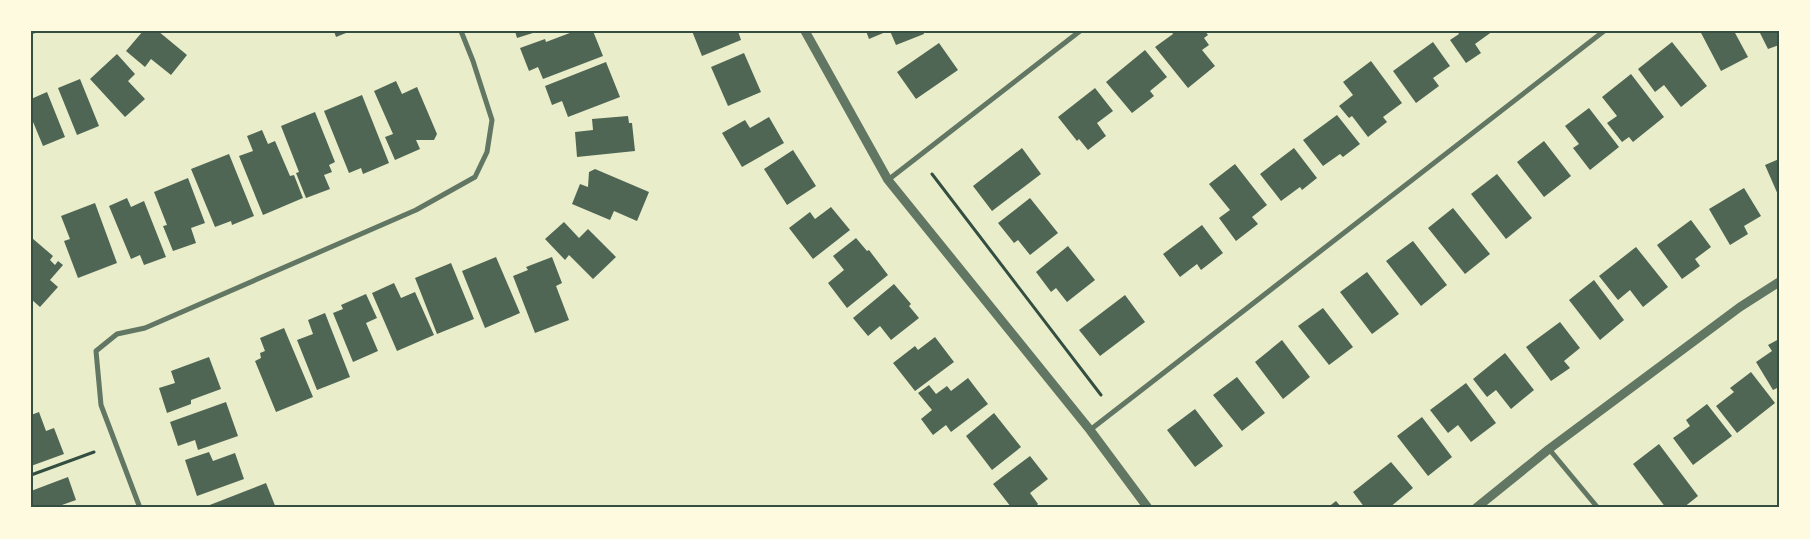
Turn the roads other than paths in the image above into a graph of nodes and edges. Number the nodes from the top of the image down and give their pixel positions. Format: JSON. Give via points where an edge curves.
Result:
{"nodes":[{"id":1,"x":461,"y":31,"type":"edge"},
{"id":2,"x":805,"y":31,"type":"edge"},
{"id":3,"x":1080,"y":31,"type":"edge"},
{"id":4,"x":1604,"y":31,"type":"edge"},
{"id":5,"x":888,"y":180,"type":"junction"},
{"id":6,"x":1779,"y":282,"type":"edge"},
{"id":7,"x":1090,"y":430,"type":"junction"},
{"id":8,"x":1549,"y":449,"type":"junction"},
{"id":9,"x":140,"y":508,"type":"edge"},
{"id":10,"x":1148,"y":508,"type":"edge"},
{"id":11,"x":1476,"y":508,"type":"edge"},
{"id":12,"x":1598,"y":508,"type":"edge"}],
"edges":[{"from":1,"to":9,"type":"street","via":[[492,120],[487,152],[475,177],[416,210],[145,328],[117,334],[96,352],[101,404]]},
{"from":2,"to":5,"type":"street"},
{"from":3,"to":5,"type":"street"},
{"from":4,"to":7,"type":"street"},
{"from":5,"to":7,"type":"street"},
{"from":6,"to":8,"type":"street","via":[[1740,307]]},
{"from":7,"to":10,"type":"street"},
{"from":8,"to":11,"type":"street"},
{"from":8,"to":12,"type":"street"}]}
